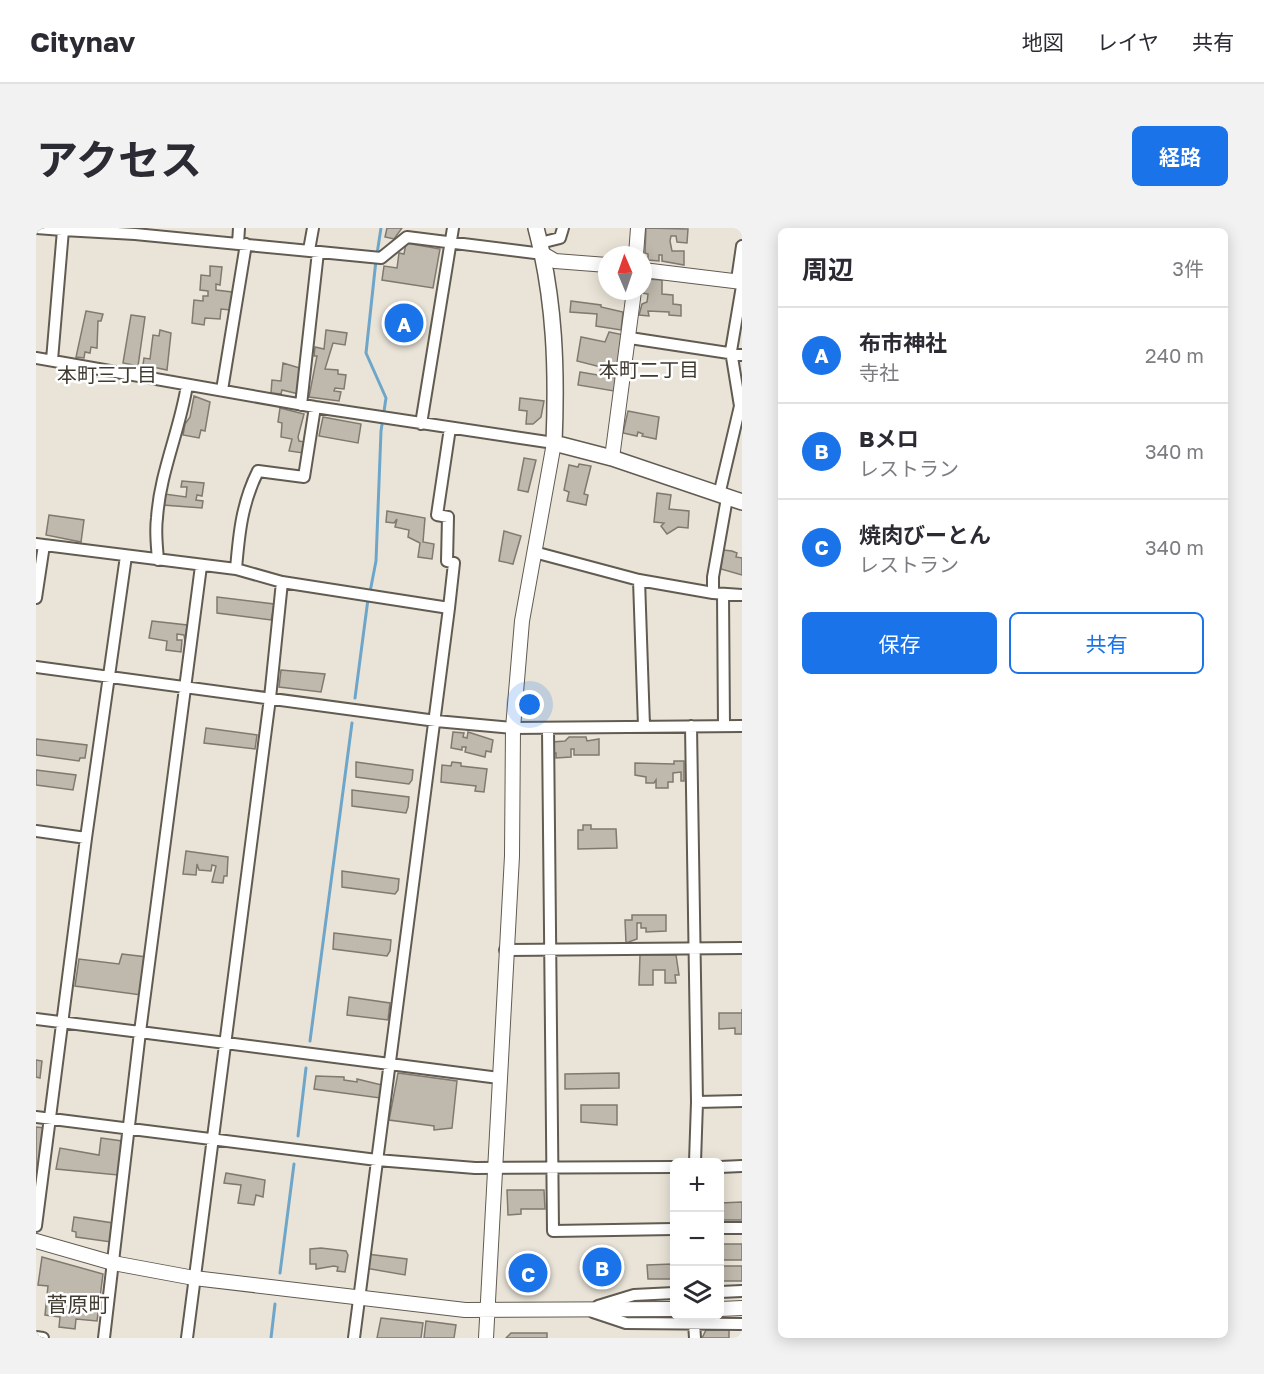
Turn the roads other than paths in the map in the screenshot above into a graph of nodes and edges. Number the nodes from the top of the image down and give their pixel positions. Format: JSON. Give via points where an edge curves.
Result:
{"nodes":[{"id":1,"x":36,"y":228,"type":"edge"},
{"id":2,"x":239,"y":228,"type":"edge"},
{"id":3,"x":313,"y":228,"type":"edge"},
{"id":4,"x":453,"y":228,"type":"edge"},
{"id":5,"x":536,"y":228,"type":"edge"},
{"id":6,"x":563,"y":228,"type":"edge"},
{"id":7,"x":638,"y":228,"type":"edge"},
{"id":8,"x":69,"y":230,"type":"edge"},
{"id":9,"x":151,"y":232,"type":"edge"},
{"id":10,"x":242,"y":244,"type":"junction"},
{"id":11,"x":450,"y":244,"type":"junction"},
{"id":12,"x":637,"y":246,"type":"edge"},
{"id":13,"x":742,"y":246,"type":"edge"},
{"id":14,"x":542,"y":249,"type":"junction"},
{"id":15,"x":314,"y":251,"type":"junction"},
{"id":16,"x":598,"y":265,"type":"edge"},
{"id":17,"x":652,"y":271,"type":"edge"},
{"id":18,"x":740,"y":282,"type":"edge"},
{"id":19,"x":633,"y":300,"type":"edge"},
{"id":20,"x":630,"y":338,"type":"junction"},
{"id":21,"x":731,"y":351,"type":"junction"},
{"id":22,"x":742,"y":355,"type":"edge"},
{"id":23,"x":36,"y":358,"type":"edge"},
{"id":24,"x":52,"y":360,"type":"junction"},
{"id":25,"x":187,"y":385,"type":"junction"},
{"id":26,"x":222,"y":390,"type":"junction"},
{"id":27,"x":741,"y":403,"type":"edge"},
{"id":28,"x":301,"y":405,"type":"junction"},
{"id":29,"x":315,"y":407,"type":"junction"},
{"id":30,"x":422,"y":424,"type":"junction"},
{"id":31,"x":450,"y":428,"type":"junction"},
{"id":32,"x":554,"y":444,"type":"junction"},
{"id":33,"x":612,"y":458,"type":"junction"},
{"id":34,"x":730,"y":498,"type":"edge"},
{"id":35,"x":40,"y":545,"type":"edge"},
{"id":36,"x":534,"y":552,"type":"junction"},
{"id":37,"x":126,"y":556,"type":"junction"},
{"id":38,"x":158,"y":560,"type":"junction"},
{"id":39,"x":201,"y":566,"type":"junction"},
{"id":40,"x":236,"y":569,"type":"junction"},
{"id":41,"x":639,"y":580,"type":"junction"},
{"id":42,"x":282,"y":582,"type":"junction"},
{"id":43,"x":718,"y":593,"type":"junction"},
{"id":44,"x":742,"y":595,"type":"edge"},
{"id":45,"x":36,"y":598,"type":"edge"},
{"id":46,"x":449,"y":608,"type":"junction"},
{"id":47,"x":36,"y":667,"type":"edge"},
{"id":48,"x":110,"y":677,"type":"junction"},
{"id":49,"x":186,"y":688,"type":"junction"},
{"id":50,"x":270,"y":698,"type":"junction"},
{"id":51,"x":436,"y":721,"type":"junction"},
{"id":52,"x":644,"y":726,"type":"junction"},
{"id":53,"x":691,"y":726,"type":"junction"},
{"id":54,"x":724,"y":726,"type":"junction"},
{"id":55,"x":742,"y":726,"type":"edge"},
{"id":56,"x":513,"y":728,"type":"junction"},
{"id":57,"x":548,"y":729,"type":"junction"},
{"id":58,"x":36,"y":831,"type":"edge"},
{"id":59,"x":86,"y":838,"type":"junction"},
{"id":60,"x":742,"y":948,"type":"edge"},
{"id":61,"x":695,"y":949,"type":"junction"},
{"id":62,"x":505,"y":950,"type":"junction"},
{"id":63,"x":549,"y":950,"type":"junction"},
{"id":64,"x":36,"y":1019,"type":"edge"},
{"id":65,"x":63,"y":1022,"type":"junction"},
{"id":66,"x":140,"y":1032,"type":"junction"},
{"id":67,"x":224,"y":1044,"type":"junction"},
{"id":68,"x":389,"y":1064,"type":"junction"},
{"id":69,"x":498,"y":1078,"type":"junction"},
{"id":70,"x":742,"y":1101,"type":"edge"},
{"id":71,"x":697,"y":1102,"type":"junction"},
{"id":72,"x":36,"y":1117,"type":"edge"},
{"id":73,"x":50,"y":1119,"type":"junction"},
{"id":74,"x":130,"y":1128,"type":"junction"},
{"id":75,"x":212,"y":1139,"type":"junction"},
{"id":76,"x":695,"y":1158,"type":"edge"},
{"id":77,"x":377,"y":1160,"type":"junction"},
{"id":78,"x":551,"y":1166,"type":"junction"},
{"id":79,"x":742,"y":1166,"type":"edge"},
{"id":80,"x":670,"y":1167,"type":"edge"},
{"id":81,"x":724,"y":1167,"type":"edge"},
{"id":82,"x":493,"y":1169,"type":"junction"},
{"id":83,"x":36,"y":1226,"type":"edge"},
{"id":84,"x":724,"y":1228,"type":"edge"},
{"id":85,"x":742,"y":1228,"type":"edge"},
{"id":86,"x":670,"y":1229,"type":"edge"},
{"id":87,"x":36,"y":1241,"type":"edge"},
{"id":88,"x":113,"y":1263,"type":"junction"},
{"id":89,"x":194,"y":1278,"type":"junction"},
{"id":90,"x":742,"y":1291,"type":"edge"},
{"id":91,"x":724,"y":1292,"type":"edge"},
{"id":92,"x":670,"y":1293,"type":"edge"},
{"id":93,"x":359,"y":1298,"type":"junction"},
{"id":94,"x":742,"y":1308,"type":"edge"},
{"id":95,"x":724,"y":1309,"type":"edge"},
{"id":96,"x":587,"y":1310,"type":"junction"},
{"id":97,"x":670,"y":1310,"type":"edge"},
{"id":98,"x":488,"y":1312,"type":"junction"},
{"id":99,"x":694,"y":1323,"type":"junction"},
{"id":100,"x":742,"y":1324,"type":"edge"},
{"id":101,"x":36,"y":1337,"type":"edge"},
{"id":102,"x":43,"y":1338,"type":"edge"},
{"id":103,"x":104,"y":1338,"type":"edge"},
{"id":104,"x":187,"y":1338,"type":"edge"},
{"id":105,"x":354,"y":1338,"type":"edge"},
{"id":106,"x":486,"y":1338,"type":"edge"},
{"id":107,"x":695,"y":1338,"type":"edge"}],
"edges":[{"from":1,"to":8,"type":"street"},
{"from":2,"to":10,"type":"street"},
{"from":3,"to":15,"type":"street"},
{"from":4,"to":11,"type":"street"},
{"from":5,"to":14,"type":"main road"},
{"from":6,"to":14,"type":"street","via":[[560,238]]},
{"from":7,"to":12,"type":"street"},
{"from":8,"to":9,"type":"street"},
{"from":8,"to":24,"type":"street"},
{"from":9,"to":10,"type":"street"},
{"from":10,"to":15,"type":"street"},
{"from":10,"to":26,"type":"street"},
{"from":11,"to":14,"type":"street"},
{"from":11,"to":15,"type":"street","via":[[407,237],[376,257]]},
{"from":11,"to":30,"type":"street"},
{"from":13,"to":18,"type":"street"},
{"from":14,"to":16,"type":"street","via":[[555,261]]},
{"from":14,"to":32,"type":"main road","via":[[554,322]]},
{"from":15,"to":28,"type":"street"},
{"from":17,"to":18,"type":"street"},
{"from":18,"to":21,"type":"street"},
{"from":19,"to":20,"type":"street"},
{"from":20,"to":21,"type":"street"},
{"from":20,"to":33,"type":"street"},
{"from":21,"to":22,"type":"street"},
{"from":21,"to":27,"type":"street"},
{"from":23,"to":24,"type":"street"},
{"from":24,"to":25,"type":"street"},
{"from":25,"to":26,"type":"street"},
{"from":25,"to":38,"type":"street","via":[[156,519]]},
{"from":26,"to":28,"type":"street"},
{"from":27,"to":34,"type":"street"},
{"from":28,"to":29,"type":"street"},
{"from":29,"to":30,"type":"street"},
{"from":29,"to":40,"type":"street","via":[[304,477],[258,471],[248,490],[240,521]]},
{"from":30,"to":31,"type":"street"},
{"from":31,"to":32,"type":"street"},
{"from":31,"to":46,"type":"street","via":[[437,515],[448,517],[447,561],[454,563]]},
{"from":32,"to":33,"type":"main road"},
{"from":32,"to":36,"type":"street"},
{"from":33,"to":34,"type":"main road"},
{"from":34,"to":43,"type":"street","via":[[722,520]]},
{"from":35,"to":37,"type":"street"},
{"from":35,"to":45,"type":"street"},
{"from":36,"to":41,"type":"street"},
{"from":36,"to":56,"type":"street","via":[[522,621]]},
{"from":37,"to":38,"type":"street"},
{"from":37,"to":48,"type":"street"},
{"from":38,"to":39,"type":"street"},
{"from":39,"to":40,"type":"street"},
{"from":39,"to":49,"type":"street"},
{"from":40,"to":42,"type":"street"},
{"from":41,"to":43,"type":"street"},
{"from":41,"to":52,"type":"street"},
{"from":42,"to":46,"type":"street"},
{"from":42,"to":50,"type":"street"},
{"from":43,"to":44,"type":"street"},
{"from":43,"to":54,"type":"street"},
{"from":46,"to":51,"type":"street"},
{"from":47,"to":48,"type":"street"},
{"from":48,"to":49,"type":"street"},
{"from":48,"to":59,"type":"street"},
{"from":49,"to":50,"type":"street"},
{"from":49,"to":66,"type":"street"},
{"from":50,"to":51,"type":"street"},
{"from":50,"to":67,"type":"street"},
{"from":51,"to":56,"type":"street"},
{"from":51,"to":68,"type":"street"},
{"from":52,"to":53,"type":"street"},
{"from":52,"to":57,"type":"street"},
{"from":53,"to":54,"type":"street"},
{"from":53,"to":61,"type":"street"},
{"from":54,"to":55,"type":"street"},
{"from":56,"to":57,"type":"street"},
{"from":56,"to":62,"type":"street","via":[[512,856]]},
{"from":57,"to":63,"type":"street"},
{"from":58,"to":59,"type":"street"},
{"from":59,"to":65,"type":"street"},
{"from":60,"to":61,"type":"street"},
{"from":61,"to":63,"type":"street"},
{"from":61,"to":71,"type":"street"},
{"from":62,"to":63,"type":"street"},
{"from":62,"to":69,"type":"street"},
{"from":63,"to":78,"type":"street"},
{"from":64,"to":65,"type":"street"},
{"from":65,"to":66,"type":"street"},
{"from":65,"to":73,"type":"street"},
{"from":66,"to":67,"type":"street"},
{"from":66,"to":74,"type":"street"},
{"from":67,"to":68,"type":"street"},
{"from":67,"to":75,"type":"street"},
{"from":68,"to":69,"type":"street"},
{"from":68,"to":77,"type":"street"},
{"from":69,"to":82,"type":"street"},
{"from":70,"to":71,"type":"street"},
{"from":71,"to":76,"type":"street"},
{"from":72,"to":73,"type":"street"},
{"from":73,"to":74,"type":"street"},
{"from":73,"to":83,"type":"street"},
{"from":74,"to":75,"type":"street"},
{"from":74,"to":88,"type":"street"},
{"from":75,"to":77,"type":"street"},
{"from":75,"to":89,"type":"street"},
{"from":77,"to":82,"type":"street"},
{"from":77,"to":93,"type":"street"},
{"from":78,"to":80,"type":"street"},
{"from":78,"to":82,"type":"street"},
{"from":78,"to":86,"type":"street","via":[[553,1231]]},
{"from":79,"to":81,"type":"street"},
{"from":82,"to":98,"type":"street"},
{"from":84,"to":85,"type":"street"},
{"from":87,"to":88,"type":"street"},
{"from":88,"to":89,"type":"street"},
{"from":88,"to":103,"type":"street"},
{"from":89,"to":93,"type":"street"},
{"from":89,"to":104,"type":"street"},
{"from":90,"to":91,"type":"street"},
{"from":92,"to":96,"type":"street","via":[[634,1296]]},
{"from":93,"to":98,"type":"street"},
{"from":93,"to":105,"type":"street"},
{"from":94,"to":95,"type":"street"},
{"from":96,"to":97,"type":"street"},
{"from":96,"to":98,"type":"street"},
{"from":96,"to":99,"type":"street","via":[[626,1323]]},
{"from":98,"to":106,"type":"street"},
{"from":99,"to":100,"type":"street"},
{"from":99,"to":107,"type":"street"},
{"from":101,"to":102,"type":"street"}]}
